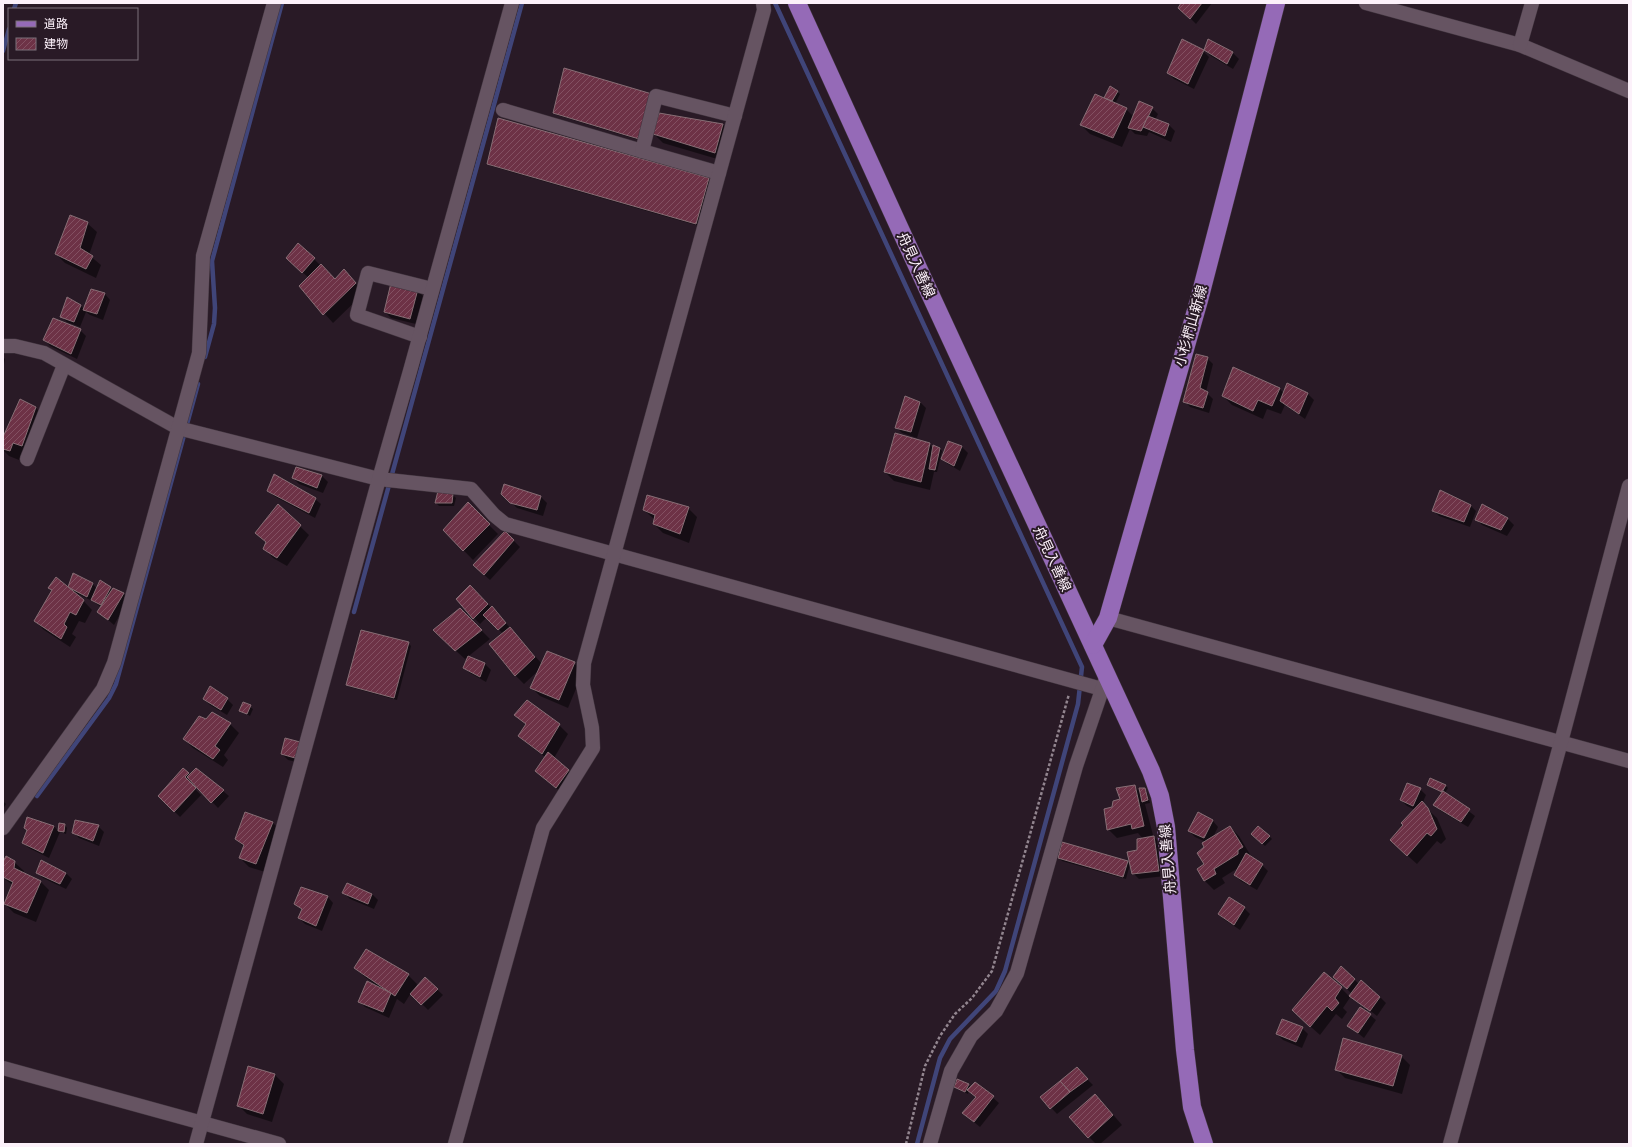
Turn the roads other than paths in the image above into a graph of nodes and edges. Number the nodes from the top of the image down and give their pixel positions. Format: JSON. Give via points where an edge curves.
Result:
{"nodes":[{"id":1,"x":274,"y":3,"type":"edge"},
{"id":2,"x":512,"y":3,"type":"edge"},
{"id":3,"x":763,"y":3,"type":"edge"},
{"id":4,"x":797,"y":3,"type":"edge"},
{"id":5,"x":1276,"y":3,"type":"edge"},
{"id":6,"x":1366,"y":3,"type":"edge"},
{"id":7,"x":1532,"y":3,"type":"edge"},
{"id":8,"x":1520,"y":46,"type":"junction"},
{"id":9,"x":1629,"y":91,"type":"edge"},
{"id":10,"x":503,"y":110,"type":"dead end"},
{"id":11,"x":735,"y":116,"type":"junction"},
{"id":12,"x":642,"y":151,"type":"junction"},
{"id":13,"x":719,"y":173,"type":"junction"},
{"id":14,"x":432,"y":289,"type":"junction"},
{"id":15,"x":420,"y":337,"type":"junction"},
{"id":16,"x":3,"y":346,"type":"edge"},
{"id":17,"x":64,"y":365,"type":"junction"},
{"id":18,"x":178,"y":428,"type":"junction"},
{"id":19,"x":27,"y":459,"type":"dead end"},
{"id":20,"x":379,"y":479,"type":"junction"},
{"id":21,"x":1629,"y":486,"type":"edge"},
{"id":22,"x":614,"y":554,"type":"junction"},
{"id":23,"x":1108,"y":618,"type":"junction"},
{"id":24,"x":1093,"y":646,"type":"junction"},
{"id":25,"x":1104,"y":683,"type":"junction"},
{"id":26,"x":1562,"y":742,"type":"junction"},
{"id":27,"x":1629,"y":761,"type":"edge"},
{"id":28,"x":3,"y":828,"type":"edge"},
{"id":29,"x":3,"y":1068,"type":"edge"},
{"id":30,"x":202,"y":1123,"type":"junction"},
{"id":31,"x":196,"y":1144,"type":"edge"},
{"id":32,"x":279,"y":1144,"type":"edge"},
{"id":33,"x":455,"y":1144,"type":"edge"},
{"id":34,"x":930,"y":1144,"type":"edge"},
{"id":35,"x":1204,"y":1144,"type":"edge"},
{"id":36,"x":1450,"y":1144,"type":"edge"}],
"edges":[{"from":1,"to":18,"type":"street","via":[[203,256],[199,353]]},
{"from":2,"to":14,"type":"street"},
{"from":3,"to":11,"type":"street","via":[[764,10]]},
{"from":4,"to":24,"type":"main road","name":"舟見入善線"},
{"from":5,"to":23,"type":"main road","name":"小杉椚山新線","via":[[1199,300]]},
{"from":6,"to":8,"type":"street"},
{"from":7,"to":8,"type":"street"},
{"from":8,"to":9,"type":"street"},
{"from":10,"to":12,"type":"street"},
{"from":11,"to":12,"type":"street","via":[[656,96]]},
{"from":11,"to":13,"type":"street"},
{"from":12,"to":13,"type":"street"},
{"from":13,"to":22,"type":"street"},
{"from":14,"to":15,"type":"street"},
{"from":14,"to":15,"type":"street","via":[[368,273],[358,315]]},
{"from":15,"to":20,"type":"street"},
{"from":16,"to":17,"type":"street","via":[[15,346],[44,353]]},
{"from":17,"to":18,"type":"street"},
{"from":17,"to":19,"type":"street"},
{"from":18,"to":20,"type":"street"},
{"from":18,"to":28,"type":"street","via":[[114,663],[103,689]]},
{"from":20,"to":22,"type":"street","via":[[471,490],[505,524]]},
{"from":20,"to":30,"type":"street"},
{"from":21,"to":26,"type":"street"},
{"from":22,"to":25,"type":"street","via":[[1073,681]]},
{"from":22,"to":33,"type":"street","via":[[584,663],[583,685],[592,728],[593,748],[543,828]]},
{"from":23,"to":24,"type":"main road","name":"小杉椚山新線"},
{"from":23,"to":26,"type":"street"},
{"from":24,"to":25,"type":"main road","name":"舟見入善線"},
{"from":25,"to":34,"type":"street","via":[[1076,766],[1017,973],[996,1011],[971,1036],[951,1071]]},
{"from":25,"to":35,"type":"main road","name":"舟見入善線","via":[[1151,771],[1160,796],[1166,827],[1192,1107]]},
{"from":26,"to":27,"type":"street"},
{"from":26,"to":36,"type":"street"},
{"from":29,"to":30,"type":"street"},
{"from":30,"to":31,"type":"street"},
{"from":30,"to":32,"type":"street"}]}
